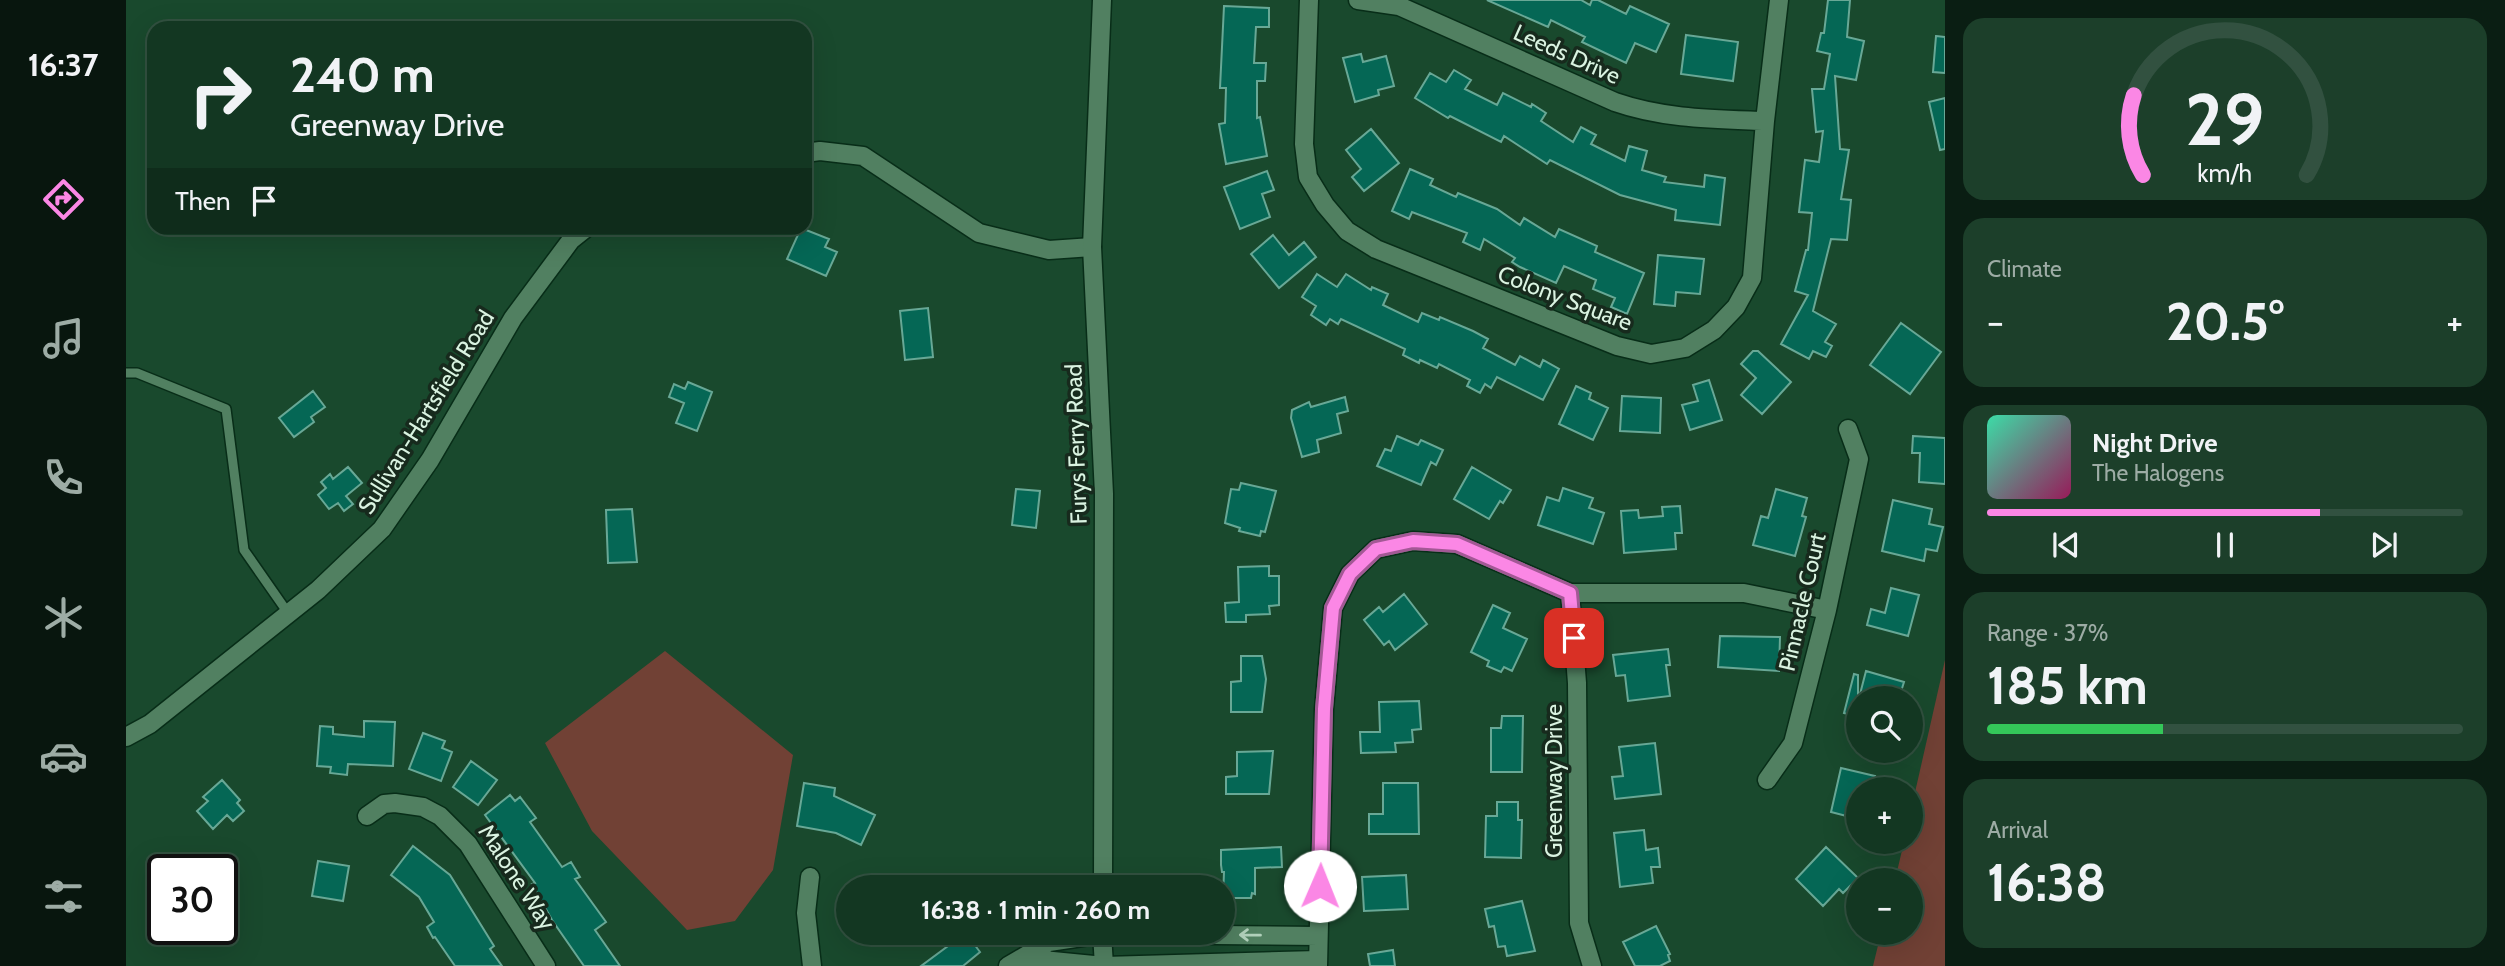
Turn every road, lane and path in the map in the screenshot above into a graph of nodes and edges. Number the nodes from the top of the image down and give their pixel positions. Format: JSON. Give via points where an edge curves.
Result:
{"nodes":[{"id":1,"x":1102,"y":0,"type":"edge"},
{"id":2,"x":1308,"y":0,"type":"edge"},
{"id":3,"x":1358,"y":0,"type":"edge"},
{"id":4,"x":1779,"y":0,"type":"edge"},
{"id":5,"x":1765,"y":121,"type":"junction"},
{"id":6,"x":812,"y":152,"type":"edge"},
{"id":7,"x":577,"y":235,"type":"edge"},
{"id":8,"x":1091,"y":247,"type":"junction"},
{"id":9,"x":126,"y":373,"type":"edge"},
{"id":10,"x":1848,"y":429,"type":"dead end"},
{"id":11,"x":1570,"y":593,"type":"junction"},
{"id":12,"x":1827,"y":610,"type":"junction"},
{"id":13,"x":288,"y":613,"type":"junction"},
{"id":14,"x":126,"y":737,"type":"edge"},
{"id":15,"x":1767,"y":780,"type":"dead end"},
{"id":16,"x":367,"y":816,"type":"dead end"},
{"id":17,"x":1102,"y":875,"type":"edge"},
{"id":18,"x":810,"y":877,"type":"dead end"},
{"id":19,"x":1235,"y":935,"type":"edge"},
{"id":20,"x":1318,"y":936,"type":"junction"},
{"id":21,"x":1044,"y":945,"type":"edge"},
{"id":22,"x":1103,"y":945,"type":"edge"},
{"id":23,"x":1015,"y":962,"type":"edge"},
{"id":24,"x":1318,"y":963,"type":"edge"},
{"id":25,"x":546,"y":966,"type":"edge"},
{"id":26,"x":812,"y":966,"type":"edge"},
{"id":27,"x":1104,"y":966,"type":"edge"},
{"id":28,"x":1592,"y":966,"type":"edge"}],
"edges":[{"from":1,"to":8,"type":"street","name":"Furys Ferry Road"},
{"from":2,"to":5,"type":"street","name":"Colony Square","via":[[1304,144],[1308,177],[1347,231],[1376,249],[1617,346],[1651,354],[1685,348],[1714,330],[1735,307],[1752,278]]},
{"from":3,"to":5,"type":"street","name":"Leeds Drive","via":[[1399,5],[1643,111],[1673,117]]},
{"from":4,"to":5,"type":"street","name":"Colony Square"},
{"from":6,"to":8,"type":"street","via":[[863,156],[979,233],[1049,250]]},
{"from":7,"to":13,"type":"street","name":"Sullivan-Hartsfield Road","via":[[513,318],[430,460],[382,529]]},
{"from":8,"to":17,"type":"street","name":"Furys Ferry Road","via":[[1104,494]]},
{"from":9,"to":13,"type":"lane","via":[[137,373],[226,408],[244,550]]},
{"from":10,"to":12,"type":"street","name":"Pinnacle Court","via":[[1859,459]]},
{"from":11,"to":12,"type":"street","via":[[1744,593]]},
{"from":11,"to":20,"type":"street","via":[[1457,544],[1413,541],[1376,549],[1350,574],[1333,608],[1324,709]]},
{"from":11,"to":28,"type":"street","name":"Greenway Drive","via":[[1577,683],[1579,923]]},
{"from":12,"to":15,"type":"street","name":"Pinnacle Court","via":[[1793,743]]},
{"from":13,"to":14,"type":"street","name":"Sullivan-Hartsfield Road","via":[[150,724]]},
{"from":16,"to":25,"type":"street","name":"Malone Way","via":[[384,804],[395,803],[423,807],[440,816],[468,844]]},
{"from":18,"to":26,"type":"street","via":[[806,913]]},
{"from":20,"to":19,"type":"street","one_way":true},
{"from":20,"to":24,"type":"street"},
{"from":21,"to":23,"type":"street"},
{"from":22,"to":27,"type":"street"},
{"from":23,"to":27,"type":"street"},
{"from":24,"to":27,"type":"street"}]}
